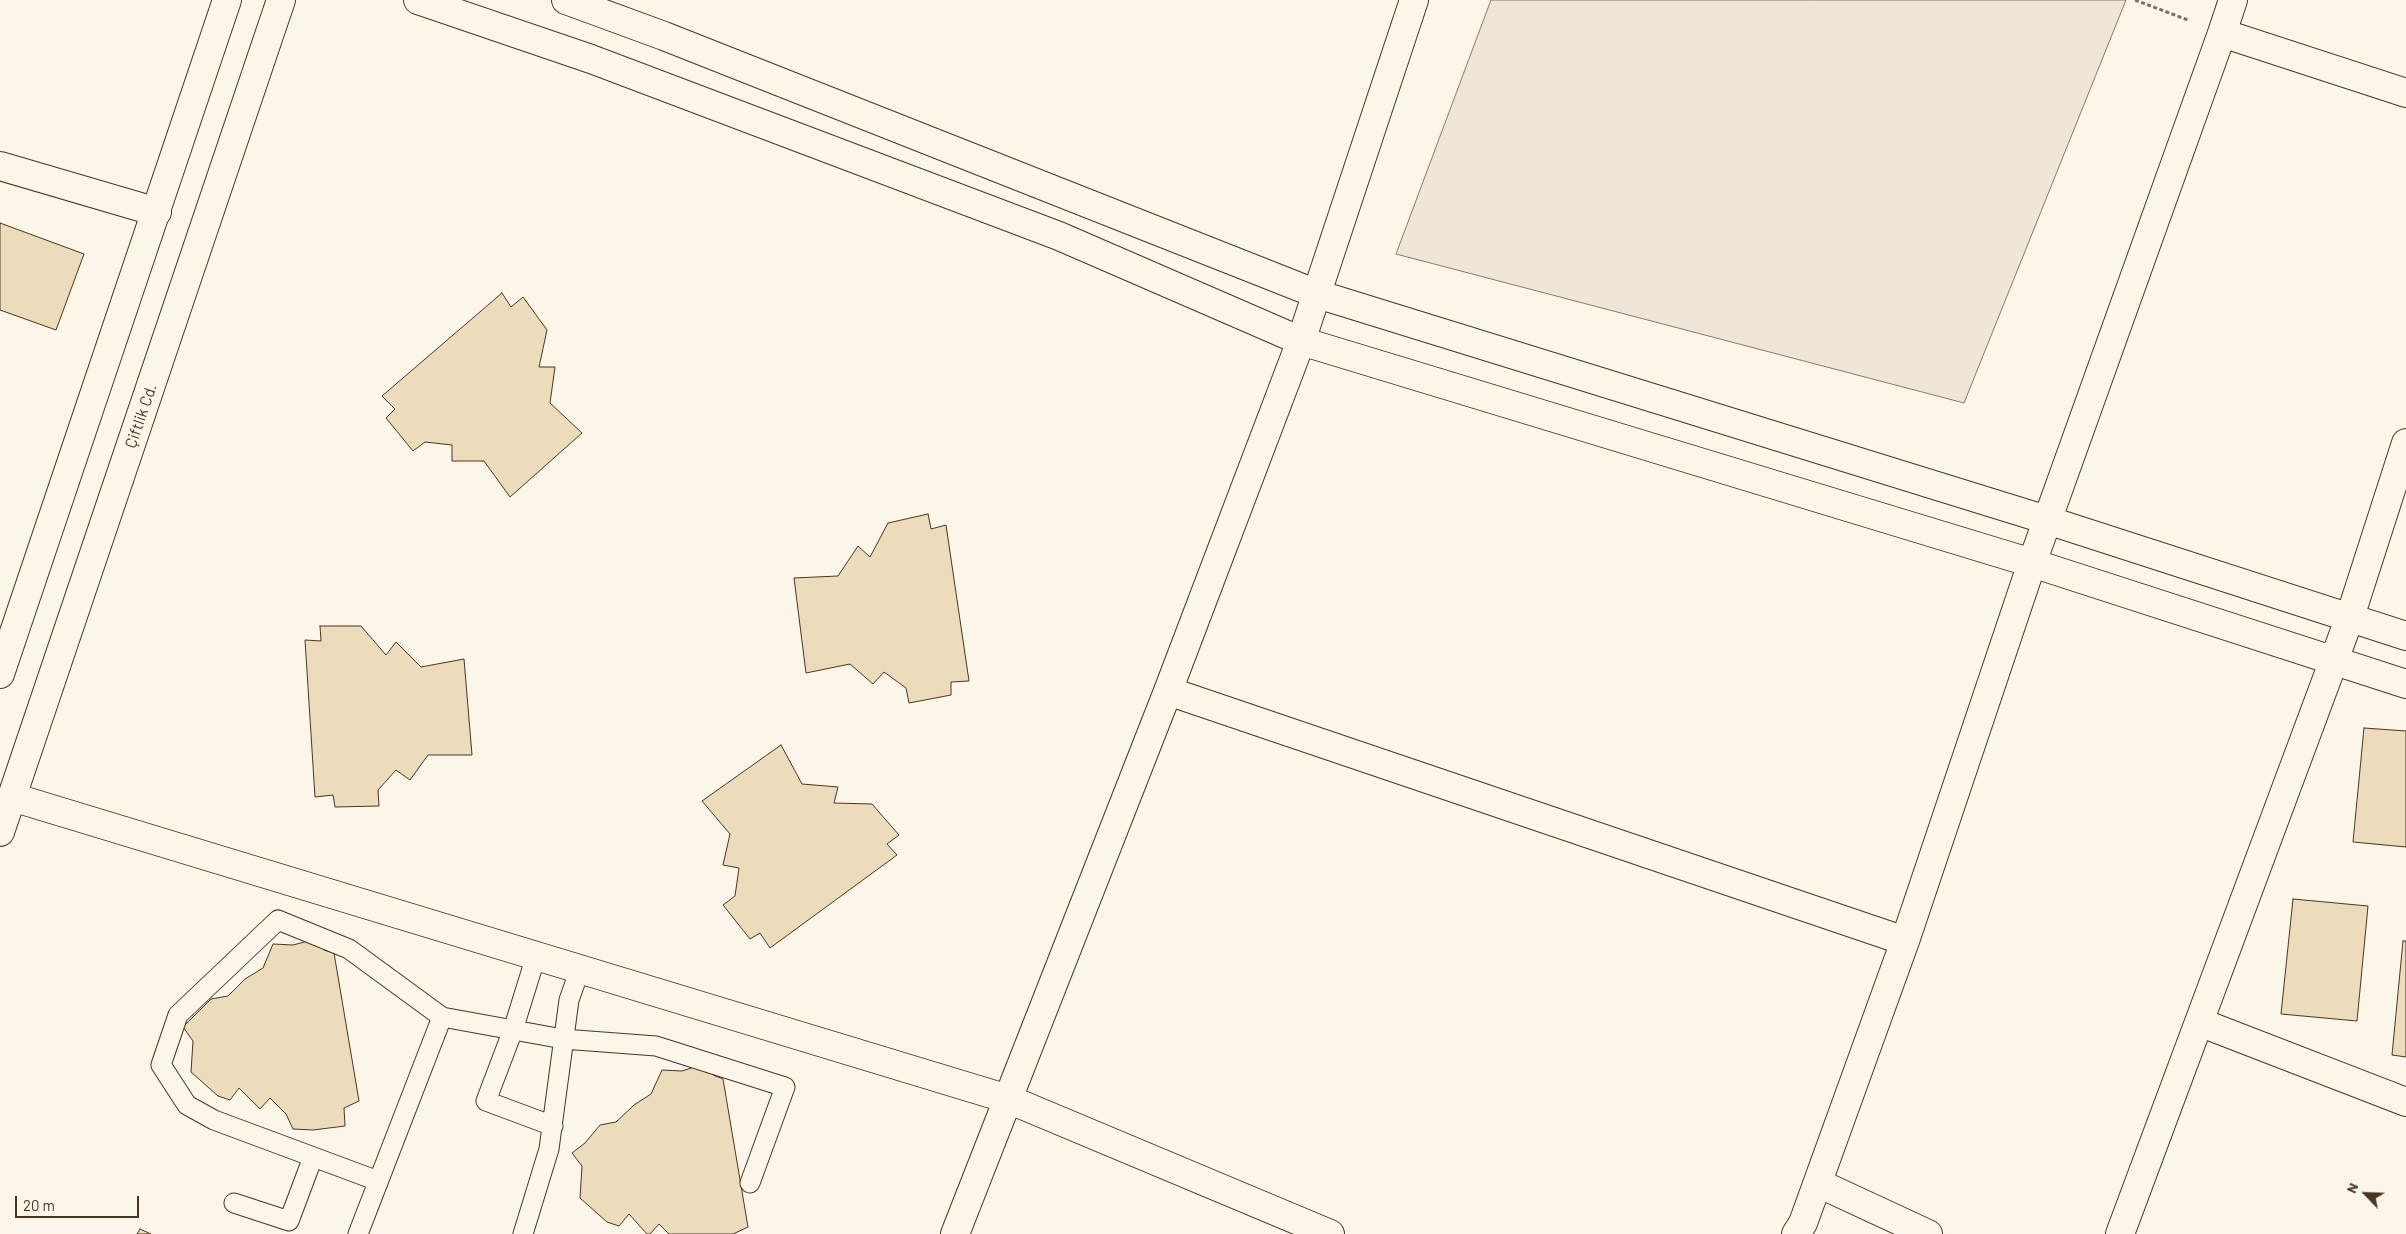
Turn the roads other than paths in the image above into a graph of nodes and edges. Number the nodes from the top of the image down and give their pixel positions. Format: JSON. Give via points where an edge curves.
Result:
{"nodes":[{"id":1,"x":226,"y":0,"type":"edge"},
{"id":2,"x":281,"y":0,"type":"edge"},
{"id":3,"x":418,"y":0,"type":"edge"},
{"id":4,"x":566,"y":0,"type":"edge"},
{"id":5,"x":1414,"y":0,"type":"edge"},
{"id":6,"x":2233,"y":0,"type":"edge"},
{"id":7,"x":614,"y":8,"type":"edge"},
{"id":8,"x":2222,"y":33,"type":"junction"},
{"id":9,"x":2406,"y":93,"type":"edge"},
{"id":10,"x":0,"y":166,"type":"edge"},
{"id":11,"x":157,"y":212,"type":"junction"},
{"id":12,"x":1316,"y":294,"type":"junction"},
{"id":13,"x":1301,"y":341,"type":"junction"},
{"id":14,"x":2406,"y":443,"type":"edge"},
{"id":15,"x":2048,"y":520,"type":"junction"},
{"id":16,"x":2032,"y":563,"type":"junction"},
{"id":17,"x":2350,"y":618,"type":"junction"},
{"id":18,"x":2406,"y":636,"type":"edge"},
{"id":19,"x":2334,"y":661,"type":"junction"},
{"id":20,"x":0,"y":674,"type":"edge"},
{"id":21,"x":2406,"y":684,"type":"edge"},
{"id":22,"x":1168,"y":691,"type":"junction"},
{"id":23,"x":6,"y":795,"type":"edge"},
{"id":24,"x":0,"y":832,"type":"edge"},
{"id":25,"x":1905,"y":941,"type":"junction"},
{"id":26,"x":536,"y":956,"type":"junction"},
{"id":27,"x":580,"y":969,"type":"junction"},
{"id":28,"x":442,"y":1017,"type":"junction"},
{"id":29,"x":2199,"y":1022,"type":"junction"},
{"id":30,"x":513,"y":1030,"type":"junction"},
{"id":31,"x":562,"y":1039,"type":"junction"},
{"id":32,"x":1008,"y":1099,"type":"junction"},
{"id":33,"x":2406,"y":1102,"type":"edge"},
{"id":34,"x":553,"y":1126,"type":"junction"},
{"id":35,"x":313,"y":1156,"type":"junction"},
{"id":36,"x":378,"y":1181,"type":"junction"},
{"id":37,"x":750,"y":1183,"type":"dead end"},
{"id":38,"x":1818,"y":1183,"type":"junction"},
{"id":39,"x":234,"y":1202,"type":"dead end"},
{"id":40,"x":358,"y":1234,"type":"edge"},
{"id":41,"x":523,"y":1234,"type":"edge"},
{"id":42,"x":955,"y":1234,"type":"edge"},
{"id":43,"x":1330,"y":1234,"type":"edge"},
{"id":44,"x":1796,"y":1234,"type":"edge"},
{"id":45,"x":1928,"y":1234,"type":"edge"},
{"id":46,"x":2120,"y":1234,"type":"edge"}],
"edges":[{"from":1,"to":11,"type":"street"},
{"from":2,"to":23,"type":"street","name":"Çiftlik Cd."},
{"from":3,"to":13,"type":"street","via":[[600,62],[1059,236]]},
{"from":4,"to":7,"type":"street"},
{"from":5,"to":12,"type":"street"},
{"from":6,"to":8,"type":"street"},
{"from":7,"to":12,"type":"street"},
{"from":8,"to":9,"type":"street"},
{"from":8,"to":15,"type":"street"},
{"from":10,"to":11,"type":"street"},
{"from":11,"to":20,"type":"street"},
{"from":12,"to":13,"type":"street"},
{"from":12,"to":15,"type":"street"},
{"from":13,"to":16,"type":"street"},
{"from":13,"to":22,"type":"street"},
{"from":14,"to":17,"type":"street"},
{"from":15,"to":16,"type":"street"},
{"from":15,"to":17,"type":"street"},
{"from":16,"to":19,"type":"street"},
{"from":16,"to":25,"type":"street"},
{"from":17,"to":18,"type":"street"},
{"from":17,"to":19,"type":"street"},
{"from":19,"to":21,"type":"street"},
{"from":19,"to":29,"type":"street"},
{"from":22,"to":25,"type":"street"},
{"from":22,"to":32,"type":"street"},
{"from":23,"to":24,"type":"street","name":"Çiftlik Cd."},
{"from":23,"to":26,"type":"street"},
{"from":25,"to":38,"type":"street"},
{"from":26,"to":27,"type":"street"},
{"from":26,"to":30,"type":"lane"},
{"from":27,"to":31,"type":"lane","via":[[569,1000]]},
{"from":27,"to":32,"type":"street"},
{"from":28,"to":30,"type":"lane"},
{"from":28,"to":35,"type":"lane","via":[[349,950],[278,920],[178,1015],[161,1065],[187,1105],[214,1120]]},
{"from":28,"to":36,"type":"lane"},
{"from":29,"to":33,"type":"street"},
{"from":29,"to":46,"type":"street"},
{"from":30,"to":31,"type":"lane"},
{"from":30,"to":34,"type":"lane","via":[[486,1101]]},
{"from":31,"to":34,"type":"lane"},
{"from":31,"to":37,"type":"lane","via":[[656,1046],[785,1087]]},
{"from":32,"to":42,"type":"street"},
{"from":32,"to":43,"type":"street"},
{"from":34,"to":41,"type":"lane","via":[[550,1149]]},
{"from":35,"to":36,"type":"lane"},
{"from":35,"to":39,"type":"lane","via":[[289,1221]]},
{"from":36,"to":40,"type":"lane"},
{"from":38,"to":44,"type":"street"},
{"from":38,"to":45,"type":"street"}]}
